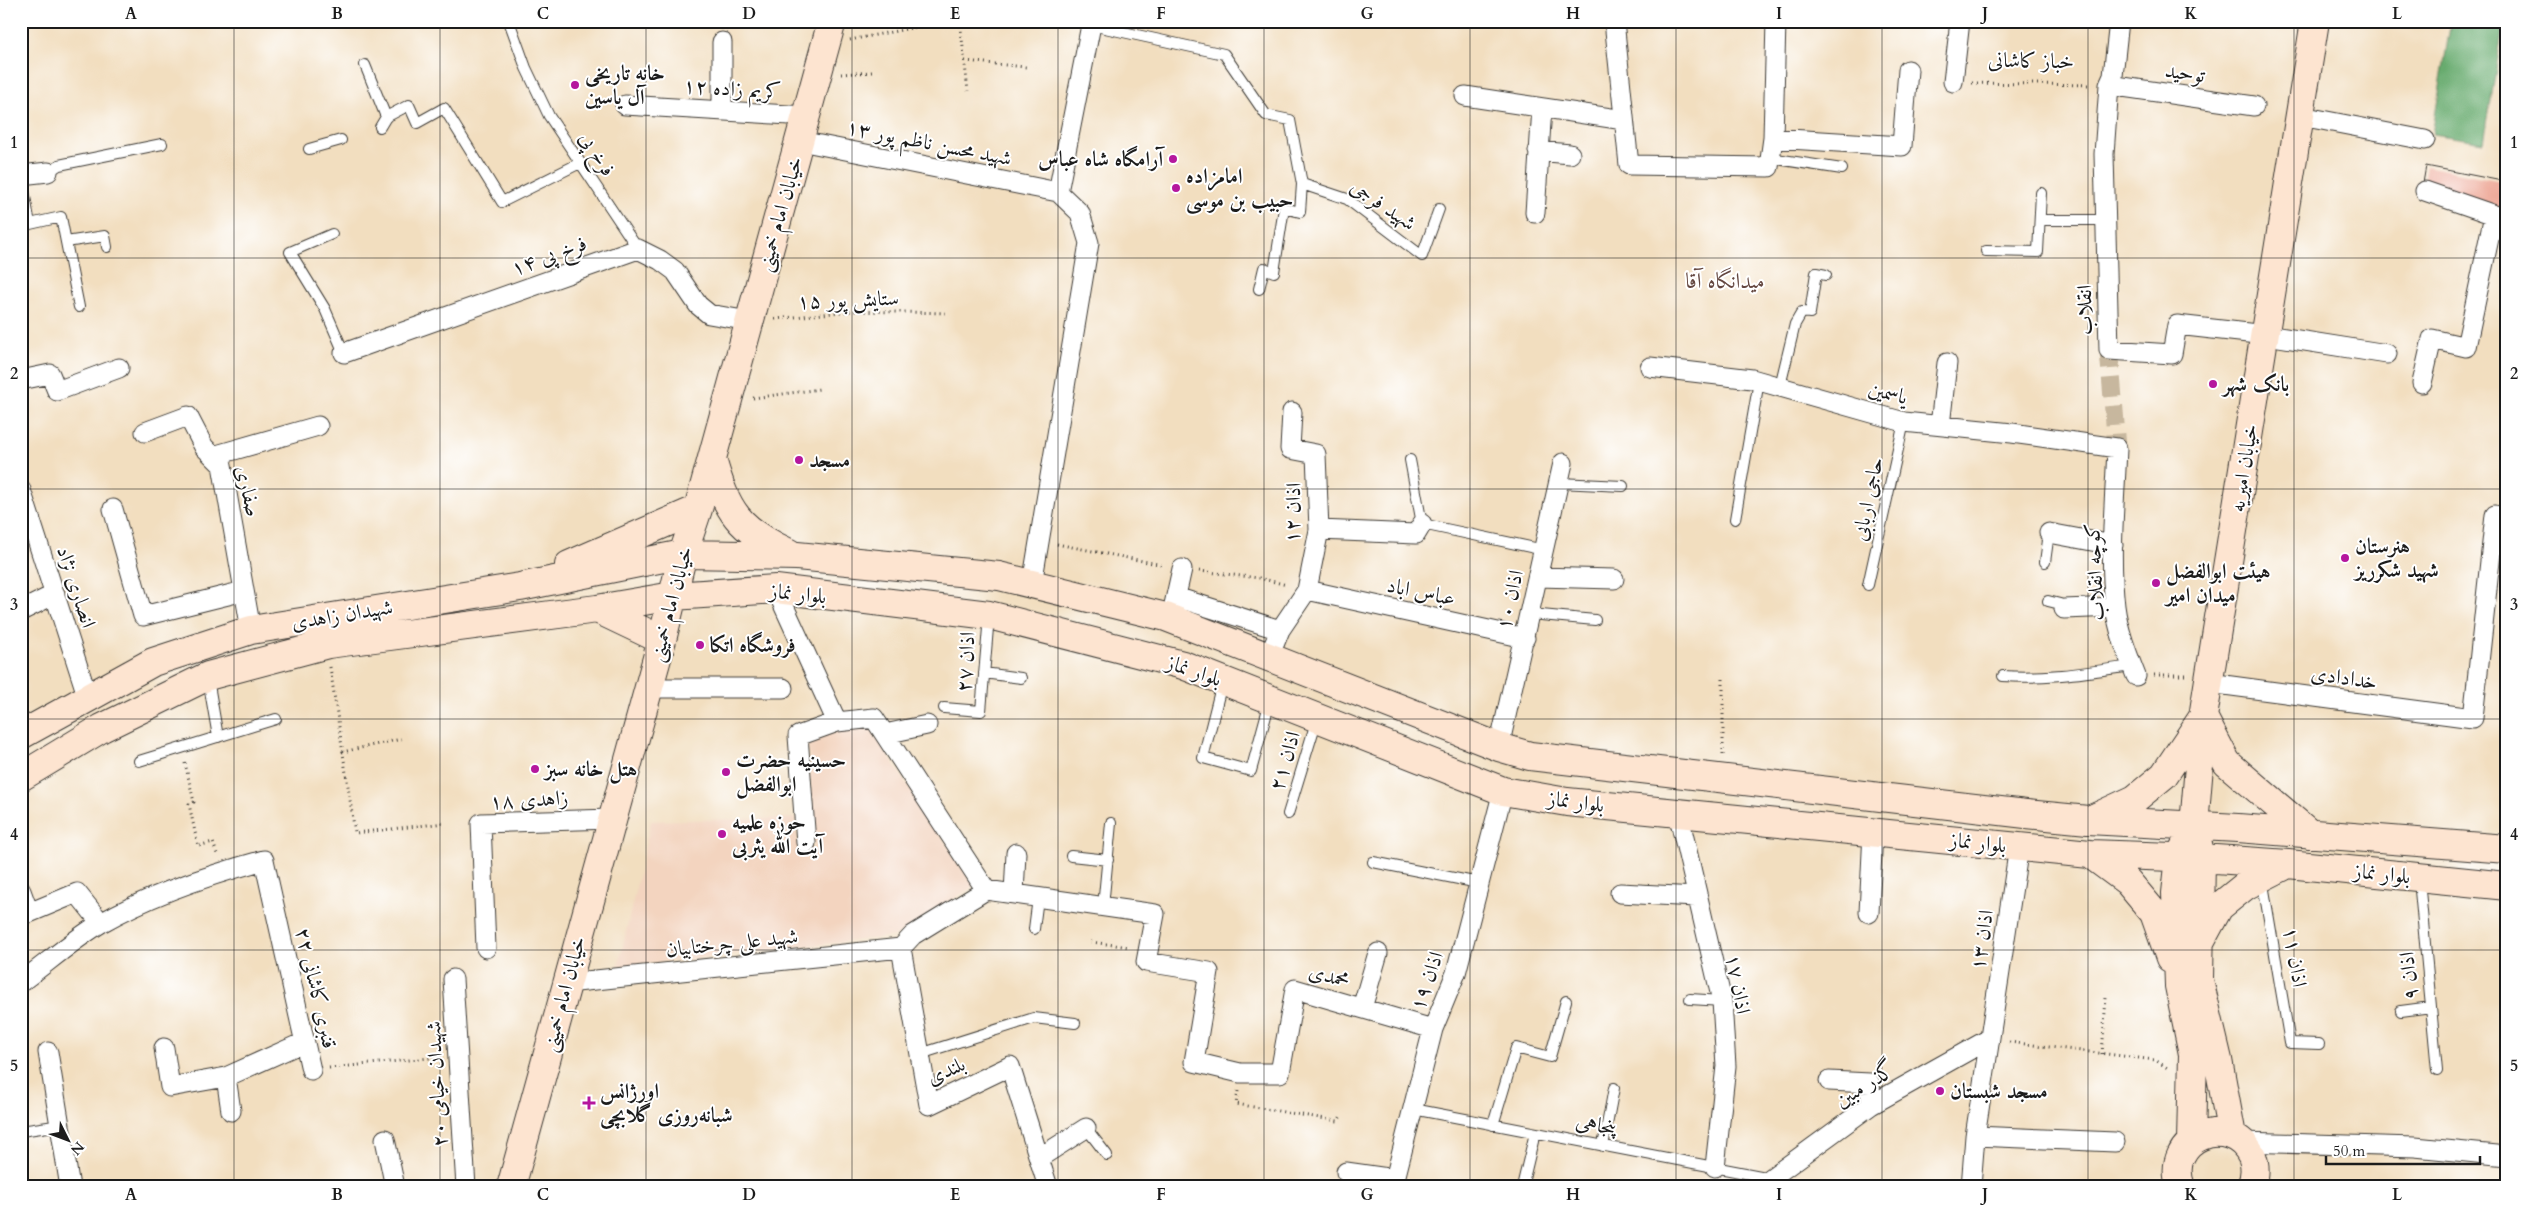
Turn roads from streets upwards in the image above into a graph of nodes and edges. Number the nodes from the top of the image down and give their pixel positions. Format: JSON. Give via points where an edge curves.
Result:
{"nodes":[{"id":1,"x":1614,"y":21,"type":"edge"},
{"id":2,"x":1776,"y":21,"type":"edge"},
{"id":3,"x":1960,"y":21,"type":"edge"},
{"id":4,"x":2119,"y":21,"type":"edge"},
{"id":5,"x":2315,"y":21,"type":"edge"},
{"id":6,"x":1091,"y":23,"type":"edge"},
{"id":7,"x":828,"y":33,"type":"edge"},
{"id":8,"x":722,"y":42,"type":"dead end"},
{"id":9,"x":1908,"y":70,"type":"dead end"},
{"id":10,"x":1952,"y":82,"type":"road end"},
{"id":11,"x":2109,"y":85,"type":"junction"},
{"id":12,"x":1465,"y":96,"type":"dead end"},
{"id":13,"x":625,"y":105,"type":"dead end"},
{"id":14,"x":2254,"y":106,"type":"dead end"},
{"id":15,"x":1542,"y":108,"type":"junction"},
{"id":16,"x":722,"y":111,"type":"junction"},
{"id":17,"x":2302,"y":116,"type":"junction"},
{"id":18,"x":1624,"y":120,"type":"junction"},
{"id":19,"x":803,"y":129,"type":"junction"},
{"id":20,"x":1773,"y":138,"type":"junction"},
{"id":21,"x":2425,"y":140,"type":"dead end"},
{"id":22,"x":1538,"y":151,"type":"junction"},
{"id":23,"x":1570,"y":154,"type":"dead end"},
{"id":24,"x":48,"y":172,"type":"road end"},
{"id":25,"x":21,"y":175,"type":"edge"},
{"id":26,"x":2425,"y":191,"type":"dead end"},
{"id":27,"x":1058,"y":192,"type":"junction"},
{"id":28,"x":1535,"y":213,"type":"dead end"},
{"id":29,"x":2501,"y":217,"type":"edge"},
{"id":30,"x":749,"y":321,"type":"junction"},
{"id":31,"x":2266,"y":335,"type":"junction"},
{"id":32,"x":344,"y":353,"type":"road end"},
{"id":33,"x":2387,"y":354,"type":"dead end"},
{"id":34,"x":1947,"y":363,"type":"dead end"},
{"id":35,"x":1650,"y":367,"type":"dead end"},
{"id":36,"x":119,"y":368,"type":"dead end"},
{"id":37,"x":21,"y":380,"type":"edge"},
{"id":38,"x":2422,"y":384,"type":"dead end"},
{"id":39,"x":1292,"y":412,"type":"dead end"},
{"id":40,"x":318,"y":426,"type":"dead end"},
{"id":41,"x":1940,"y":426,"type":"junction"},
{"id":42,"x":145,"y":432,"type":"dead end"},
{"id":43,"x":2117,"y":448,"type":"joint"},
{"id":44,"x":212,"y":456,"type":"junction"},
{"id":45,"x":712,"y":459,"type":"junction"},
{"id":46,"x":1563,"y":463,"type":"dead end"},
{"id":47,"x":21,"y":490,"type":"edge"},
{"id":48,"x":698,"y":508,"type":"junction"},
{"id":49,"x":113,"y":509,"type":"dead end"},
{"id":50,"x":2495,"y":514,"type":"edge"},
{"id":51,"x":1422,"y":524,"type":"road end"},
{"id":52,"x":1319,"y":530,"type":"junction"},
{"id":53,"x":2049,"y":533,"type":"road end"},
{"id":54,"x":2113,"y":545,"type":"junction"},
{"id":55,"x":683,"y":554,"type":"junction"},
{"id":56,"x":797,"y":556,"type":"junction"},
{"id":57,"x":838,"y":560,"type":"junction"},
{"id":58,"x":1182,"y":569,"type":"dead end"},
{"id":59,"x":1538,"y":577,"type":"junction"},
{"id":60,"x":1614,"y":579,"type":"dead end"},
{"id":61,"x":1032,"y":584,"type":"junction"},
{"id":62,"x":520,"y":587,"type":"junction"},
{"id":63,"x":776,"y":589,"type":"junction"},
{"id":64,"x":1307,"y":590,"type":"junction"},
{"id":65,"x":244,"y":591,"type":"junction"},
{"id":66,"x":54,"y":594,"type":"junction"},
{"id":67,"x":673,"y":596,"type":"junction"},
{"id":68,"x":831,"y":597,"type":"junction"},
{"id":69,"x":2056,"y":605,"type":"dead end"},
{"id":70,"x":2115,"y":606,"type":"junction"},
{"id":71,"x":1174,"y":608,"type":"junction"},
{"id":72,"x":597,"y":609,"type":"junction"},
{"id":73,"x":21,"y":610,"type":"edge"},
{"id":74,"x":518,"y":618,"type":"junction"},
{"id":75,"x":251,"y":630,"type":"junction"},
{"id":76,"x":1280,"y":630,"type":"junction"},
{"id":77,"x":1525,"y":638,"type":"junction"},
{"id":78,"x":662,"y":640,"type":"junction"},
{"id":79,"x":1269,"y":657,"type":"junction"},
{"id":80,"x":2134,"y":671,"type":"road end"},
{"id":81,"x":2210,"y":679,"type":"junction"},
{"id":82,"x":648,"y":688,"type":"junction"},
{"id":83,"x":783,"y":688,"type":"dead end"},
{"id":84,"x":88,"y":698,"type":"junction"},
{"id":85,"x":2203,"y":717,"type":"junction"},
{"id":86,"x":837,"y":722,"type":"junction"},
{"id":87,"x":927,"y":725,"type":"dead end"},
{"id":88,"x":885,"y":734,"type":"junction"},
{"id":89,"x":21,"y":736,"type":"edge"},
{"id":90,"x":1499,"y":747,"type":"junction"},
{"id":91,"x":21,"y":777,"type":"edge"},
{"id":92,"x":1503,"y":791,"type":"junction"},
{"id":93,"x":1678,"y":812,"type":"junction"},
{"id":94,"x":612,"y":819,"type":"junction"},
{"id":95,"x":2088,"y":820,"type":"junction"},
{"id":96,"x":2194,"y":826,"type":"junction"},
{"id":97,"x":1873,"y":832,"type":"junction"},
{"id":98,"x":2310,"y":834,"type":"junction"},
{"id":99,"x":806,"y":843,"type":"dead end"},
{"id":100,"x":2019,"y":847,"type":"junction"},
{"id":101,"x":2507,"y":849,"type":"edge"},
{"id":102,"x":1016,"y":853,"type":"dead end"},
{"id":103,"x":2090,"y":854,"type":"junction"},
{"id":104,"x":2190,"y":857,"type":"junction"},
{"id":105,"x":2288,"y":864,"type":"junction"},
{"id":106,"x":2507,"y":886,"type":"edge"},
{"id":107,"x":986,"y":890,"type":"junction"},
{"id":108,"x":21,"y":891,"type":"edge"},
{"id":109,"x":1620,"y":893,"type":"dead end"},
{"id":110,"x":1014,"y":894,"type":"junction"},
{"id":111,"x":1696,"y":897,"type":"junction"},
{"id":112,"x":1868,"y":914,"type":"dead end"},
{"id":113,"x":101,"y":924,"type":"junction"},
{"id":114,"x":2200,"y":944,"type":"junction"},
{"id":115,"x":486,"y":948,"type":"dead end"},
{"id":116,"x":901,"y":948,"type":"junction"},
{"id":117,"x":1378,"y":953,"type":"dead end"},
{"id":118,"x":453,"y":979,"type":"dead end"},
{"id":119,"x":21,"y":982,"type":"edge"},
{"id":120,"x":567,"y":983,"type":"junction"},
{"id":121,"x":2179,"y":986,"type":"junction"},
{"id":122,"x":1362,"y":1008,"type":"junction"},
{"id":123,"x":1433,"y":1029,"type":"junction"},
{"id":124,"x":1989,"y":1039,"type":"junction"},
{"id":125,"x":304,"y":1042,"type":"junction"},
{"id":126,"x":164,"y":1048,"type":"dead end"},
{"id":127,"x":48,"y":1052,"type":"dead end"},
{"id":128,"x":311,"y":1070,"type":"road end"},
{"id":129,"x":226,"y":1077,"type":"junction"},
{"id":130,"x":1829,"y":1081,"type":"dead end"},
{"id":131,"x":1871,"y":1105,"type":"junction"},
{"id":132,"x":232,"y":1111,"type":"dead end"},
{"id":133,"x":1086,"y":1128,"type":"road end"},
{"id":134,"x":1975,"y":1136,"type":"junction"},
{"id":135,"x":384,"y":1139,"type":"dead end"},
{"id":136,"x":2237,"y":1139,"type":"junction"},
{"id":137,"x":2115,"y":1142,"type":"dead end"},
{"id":138,"x":2192,"y":1142,"type":"junction"},
{"id":139,"x":2507,"y":1156,"type":"edge"},
{"id":140,"x":1039,"y":1158,"type":"junction"},
{"id":141,"x":1715,"y":1167,"type":"road end"},
{"id":142,"x":1346,"y":1172,"type":"dead end"},
{"id":143,"x":1771,"y":1182,"type":"edge"},
{"id":144,"x":1394,"y":1183,"type":"edge"},
{"id":145,"x":70,"y":1187,"type":"edge"},
{"id":146,"x":395,"y":1187,"type":"edge"},
{"id":147,"x":466,"y":1187,"type":"edge"},
{"id":148,"x":511,"y":1187,"type":"edge"},
{"id":149,"x":1048,"y":1187,"type":"edge"},
{"id":150,"x":1971,"y":1187,"type":"edge"},
{"id":151,"x":2181,"y":1187,"type":"edge"},
{"id":152,"x":2251,"y":1187,"type":"edge"}],
"edges":[{"from":1,"to":18,"type":"street"},
{"from":2,"to":20,"type":"street"},
{"from":3,"to":10,"type":"street"},
{"from":4,"to":11,"type":"street","name":"انقلاب","via":[[2113,76]]},
{"from":5,"to":17,"type":"main road","name":"خیابان امیریه"},
{"from":6,"to":27,"type":"street"},
{"from":7,"to":19,"type":"main road","name":"خیابان امام خمینی"},
{"from":8,"to":16,"type":"street"},
{"from":9,"to":20,"type":"street","via":[[1902,146]]},
{"from":11,"to":14,"type":"street","name":"توحید"},
{"from":11,"to":31,"type":"street","name":"انقلاب","via":[[2104,154],[2109,350],[2172,354],[2177,325]]},
{"from":12,"to":15,"type":"street"},
{"from":13,"to":16,"type":"street","name":"کریم زاده ۱۲"},
{"from":15,"to":18,"type":"street"},
{"from":15,"to":22,"type":"street"},
{"from":16,"to":19,"type":"street","name":"کریم زاده ۱۲"},
{"from":17,"to":21,"type":"street"},
{"from":17,"to":31,"type":"main road","name":"خیابان امیریه"},
{"from":18,"to":20,"type":"street","via":[[1629,166],[1769,167]]},
{"from":19,"to":27,"type":"street","name":"شهید محسن ناظم پور ۱۳"},
{"from":19,"to":30,"type":"main road","name":"خیابان امام خمینی"},
{"from":22,"to":23,"type":"street"},
{"from":22,"to":28,"type":"street"},
{"from":24,"to":25,"type":"street"},
{"from":26,"to":29,"type":"street"},
{"from":27,"to":61,"type":"street","via":[[1080,213],[1089,243]]},
{"from":29,"to":38,"type":"street","via":[[2466,347],[2432,339]]},
{"from":30,"to":32,"type":"street","name":"فرخ پی ۱۴","via":[[709,314],[698,305],[675,271],[638,248]]},
{"from":30,"to":45,"type":"main road","name":"خیابان امام خمینی"},
{"from":31,"to":33,"type":"street"},
{"from":31,"to":81,"type":"main road","name":"خیابان امیریه"},
{"from":34,"to":41,"type":"street"},
{"from":35,"to":41,"type":"street","name":"یاسمین","via":[[1759,380],[1904,422]]},
{"from":36,"to":37,"type":"street","via":[[57,391],[50,374]]},
{"from":39,"to":52,"type":"street","name":"اذان ۱۲","via":[[1290,449],[1316,454]]},
{"from":40,"to":44,"type":"street"},
{"from":41,"to":43,"type":"street","name":"یاسمین"},
{"from":42,"to":44,"type":"street","name":"صفاری","via":[[188,416]]},
{"from":43,"to":54,"type":"street","name":"کوچه انقلاب"},
{"from":44,"to":65,"type":"street","name":"صفاری","via":[[222,465]]},
{"from":45,"to":48,"type":"main road","name":"خیابان امام خمینی"},
{"from":45,"to":56,"type":"main road","via":[[727,503],[738,519],[752,534]]},
{"from":46,"to":59,"type":"street","name":"اذان ۱۰"},
{"from":47,"to":66,"type":"street","name":"انصاری نژاد"},
{"from":48,"to":55,"type":"main road","name":"خیابان امام خمینی"},
{"from":48,"to":62,"type":"main road"},
{"from":49,"to":65,"type":"street","via":[[143,616]]},
{"from":50,"to":81,"type":"street","name":"خدادادی","via":[[2473,718]]},
{"from":51,"to":52,"type":"street","via":[[1416,534]]},
{"from":52,"to":64,"type":"street","name":"اذان ۱۲"},
{"from":53,"to":54,"type":"street"},
{"from":54,"to":70,"type":"street","name":"کوچه انقلاب"},
{"from":55,"to":56,"type":"main road","name":"بلوار نماز"},
{"from":55,"to":62,"type":"main road","name":"شهیدان زاهدی"},
{"from":55,"to":67,"type":"main road","name":"خیابان امام خمینی"},
{"from":56,"to":57,"type":"main road","name":"بلوار نماز"},
{"from":57,"to":61,"type":"main road","name":"بلوار نماز","via":[[999,576]]},
{"from":57,"to":68,"type":"main road"},
{"from":58,"to":71,"type":"street"},
{"from":59,"to":60,"type":"street"},
{"from":59,"to":77,"type":"street","name":"اذان ۱۰"},
{"from":61,"to":71,"type":"main road","name":"بلوار نماز"},
{"from":62,"to":74,"type":"main road","via":[[528,603],[526,611]]},
{"from":62,"to":75,"type":"main road","name":"شهیدان زاهدی"},
{"from":63,"to":67,"type":"main road","name":"بلوار نماز"},
{"from":63,"to":68,"type":"main road","name":"بلوار نماز"},
{"from":63,"to":86,"type":"street"},
{"from":64,"to":76,"type":"street","name":"اذان ۱۲"},
{"from":64,"to":77,"type":"street","name":"عباس اباد"},
{"from":65,"to":75,"type":"street","name":"صفاری"},
{"from":66,"to":73,"type":"street"},
{"from":66,"to":84,"type":"street","name":"انصاری نژاد"},
{"from":67,"to":72,"type":"main road","name":"شهیدان زاهدی"},
{"from":67,"to":78,"type":"main road","name":"خیابان امام خمینی"},
{"from":68,"to":92,"type":"main road","name":"بلوار نماز","via":[[989,615],[1183,665]]},
{"from":69,"to":70,"type":"street"},
{"from":70,"to":80,"type":"street","name":"کوچه انقلاب"},
{"from":71,"to":76,"type":"street"},
{"from":71,"to":79,"type":"main road","name":"بلوار نماز"},
{"from":72,"to":74,"type":"main road","name":"شهیدان زاهدی"},
{"from":72,"to":78,"type":"main road"},
{"from":74,"to":91,"type":"main road","name":"شهیدان زاهدی","via":[[328,644],[208,676],[102,728]]},
{"from":75,"to":84,"type":"main road","name":"شهیدان زاهدی","via":[[154,662]]},
{"from":76,"to":79,"type":"street","name":"اذان ۱۲"},
{"from":77,"to":90,"type":"street","name":"اذان ۱۰"},
{"from":78,"to":82,"type":"main road","name":"خیابان امام خمینی"},
{"from":79,"to":90,"type":"main road","name":"بلوار نماز"},
{"from":81,"to":85,"type":"main road","name":"خیابان امیریه"},
{"from":82,"to":83,"type":"street"},
{"from":82,"to":94,"type":"main road","name":"خیابان امام خمینی"},
{"from":84,"to":89,"type":"main road","name":"شهیدان زاهدی"},
{"from":85,"to":95,"type":"main road","via":[[2164,775],[2135,799]]},
{"from":85,"to":96,"type":"main road","name":"خیابان امیریه"},
{"from":85,"to":98,"type":"main road","via":[[2227,763]]},
{"from":86,"to":88,"type":"street","via":[[874,718]]},
{"from":86,"to":99,"type":"street","via":[[798,736]]},
{"from":87,"to":88,"type":"street"},
{"from":88,"to":107,"type":"street"},
{"from":90,"to":95,"type":"main road","name":"بلوار نماز","via":[[1530,756]]},
{"from":92,"to":93,"type":"main road","name":"بلوار نماز","via":[[1567,802]]},
{"from":92,"to":123,"type":"street","name":"اذان ۱۹","via":[[1456,973]]},
{"from":93,"to":97,"type":"main road","name":"بلوار نماز"},
{"from":93,"to":111,"type":"street","name":"اذان ۱۷"},
{"from":94,"to":115,"type":"street","name":"زاهدی ۱۸","via":[[481,823]]},
{"from":94,"to":120,"type":"main road","name":"خیابان امام خمینی"},
{"from":95,"to":96,"type":"main road","name":"بلوار نماز"},
{"from":96,"to":98,"type":"main road","name":"بلوار نماز"},
{"from":96,"to":104,"type":"main road","name":"خیابان امیریه"},
{"from":97,"to":100,"type":"main road","name":"بلوار نماز"},
{"from":97,"to":112,"type":"street"},
{"from":98,"to":101,"type":"main road","name":"بلوار نماز"},
{"from":100,"to":103,"type":"main road","name":"بلوار نماز"},
{"from":100,"to":124,"type":"street","name":"اذان ۱۳"},
{"from":102,"to":110,"type":"street"},
{"from":103,"to":104,"type":"main road","name":"بلوار نماز"},
{"from":103,"to":121,"type":"main road","via":[[2128,882],[2154,913]]},
{"from":104,"to":105,"type":"main road","name":"بلوار نماز"},
{"from":104,"to":114,"type":"main road"},
{"from":104,"to":121,"type":"main road","via":[[2176,893]]},
{"from":105,"to":106,"type":"main road","name":"بلوار نماز"},
{"from":105,"to":114,"type":"main road","via":[[2245,886],[2219,907]]},
{"from":107,"to":110,"type":"street"},
{"from":107,"to":116,"type":"street","via":[[913,934]]},
{"from":108,"to":113,"type":"street","via":[[29,913],[77,893]]},
{"from":109,"to":111,"type":"street"},
{"from":110,"to":122,"type":"street","name":"محمدی","via":[[1155,914],[1146,962],[1209,972],[1194,1062],[1240,1073],[1280,1073],[1295,988]]},
{"from":111,"to":141,"type":"street","name":"اذان ۱۷","via":[[1722,1001],[1726,1066]]},
{"from":113,"to":119,"type":"street"},
{"from":113,"to":125,"type":"street","name":"قنبری کاشانی ۲۲","via":[[172,890],[264,860]]},
{"from":114,"to":136,"type":"main road","via":[[2199,980]]},
{"from":116,"to":120,"type":"street","name":"شهید علی چرختابیان"},
{"from":116,"to":140,"type":"street","name":"بلندی","via":[[929,1105],[1010,1066]]},
{"from":117,"to":122,"type":"street"},
{"from":118,"to":147,"type":"street","name":"شهیدان خیامی ۲۰"},
{"from":120,"to":148,"type":"main road","name":"خیابان امام خمینی"},
{"from":121,"to":138,"type":"main road","via":[[2192,1054]]},
{"from":122,"to":123,"type":"street","name":"محمدی"},
{"from":123,"to":144,"type":"street","name":"اذان ۱۹"},
{"from":124,"to":131,"type":"street","name":"گذر مبین"},
{"from":124,"to":134,"type":"street","name":"اذان ۱۳"},
{"from":125,"to":128,"type":"street","name":"قنبری کاشانی ۲۲"},
{"from":125,"to":129,"type":"street"},
{"from":126,"to":129,"type":"street","via":[[170,1087]]},
{"from":127,"to":145,"type":"street"},
{"from":129,"to":132,"type":"street"},
{"from":130,"to":131,"type":"street","via":[[1870,1084]]},
{"from":131,"to":143,"type":"street","name":"گذر مبین"},
{"from":133,"to":140,"type":"street"},
{"from":134,"to":137,"type":"street"},
{"from":134,"to":150,"type":"street","name":"اذان ۱۳"},
{"from":135,"to":146,"type":"street"},
{"from":136,"to":138,"type":"main road","via":[[2211,1133]]},
{"from":136,"to":139,"type":"street","via":[[2415,1147]]},
{"from":136,"to":152,"type":"main road","via":[[2253,1160],[2255,1171]]},
{"from":138,"to":151,"type":"main road","via":[[2185,1148],[2178,1164]]},
{"from":140,"to":149,"type":"street","name":"بلندی"},
{"from":142,"to":144,"type":"street"}]}
